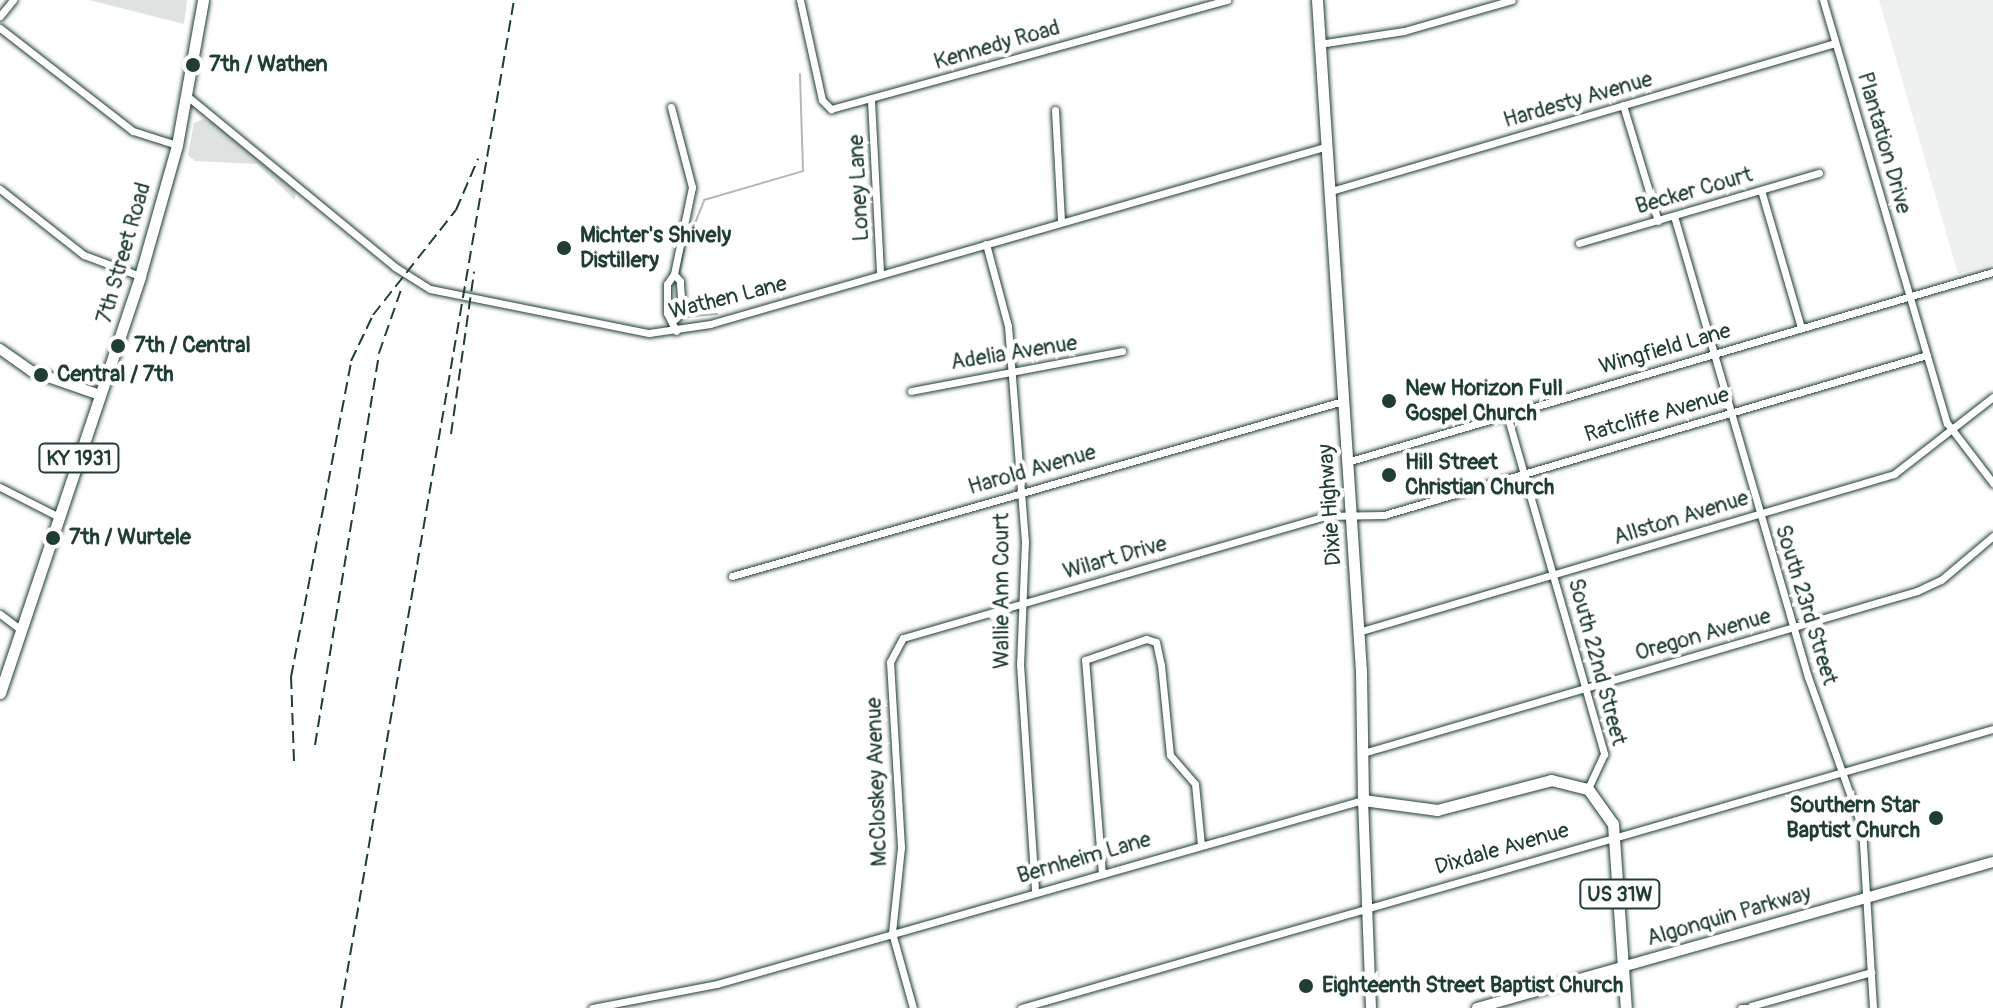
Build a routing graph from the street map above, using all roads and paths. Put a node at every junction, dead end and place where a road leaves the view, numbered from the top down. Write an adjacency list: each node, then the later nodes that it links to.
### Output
1 (13, 0): 9 (street)
2 (203, 0): 13 (main road, 7th Street Road / KY 1931)
3 (812, 0): 8 (street)
4 (1227, 0): 14 (street, Kennedy Road)
5 (1317, 0): 12 (main road, Dixie Highway)
6 (1512, 0): 12 (street)
7 (1823, 0): 11 (street, Plantation Drive)
8 (800, 2): 14 (street, Kennedy Road)
9 (0, 16)
10 (0, 28): 18 (street)
11 (1835, 43): 15 (street, Hardesty Avenue); 33 (street, Plantation Drive)
12 (1319, 44): 19 (main road, Dixie Highway)
13 (187, 96): 18 (main road, 7th Street Road / KY 1931); 36 (street, Wathen Lane)
14 (871, 100): 31 (street, Loney Lane)
15 (1623, 105): 23 (street, Hardesty Avenue); 26 (street)
16 (671, 107): 30 (street)
17 (1055, 110): 25 (street)
18 (177, 145): 32 (main road, 7th Street Road / KY 1931)
19 (1328, 146): 23 (main road, Dixie Highway); 25 (street, Wathen Lane)
20 (1819, 173): 22 (street, Becker Court)
21 (0, 189): 32 (street)
22 (1761, 190): 24 (street, Becker Court); 35 (street)
23 (1331, 191): 45 (main road, Dixie Highway)
24 (1674, 216): 26 (street, Becker Court); 39 (street, South 23rd Street)
25 (1061, 221): 28 (street, Wathen Lane)
26 (1658, 221): 27 (street, Becker Court)
27 (1579, 243)
28 (986, 244): 31 (street, Wathen Lane); 41 (street, Wallie Ann Court)
29 (1993, 272): 33 (street, Wingfield Lane)
30 (674, 274): 34 (street); 34 (street)
31 (880, 274): 36 (street, Wathen Lane)
32 (140, 276): 43 (main road, 7th Street Road / KY 1931)
33 (1910, 296): 35 (street, Wingfield Lane); 40 (street, Plantation Drive)
34 (675, 319): 36 (street)
35 (1801, 328): 39 (street, Wingfield Lane)
36 (676, 331)
37 (0, 349): 43 (main road)
38 (1122, 351): 41 (street, Adelia Avenue)
39 (1714, 354): 46 (street, South 23rd Street); 47 (street, Wingfield Lane)
40 (1927, 355): 46 (street, Ratcliffe Avenue); 48 (street, Plantation Drive)
41 (1011, 371): 42 (street, Adelia Avenue); 53 (street, Wallie Ann Court)
42 (911, 391)
43 (100, 395): 55 (main road, 7th Street Road / KY 1931)
44 (1993, 397): 48 (street, Allston Avenue)
45 (1343, 401): 49 (main road, Dixie Highway); 53 (street, Harold Avenue)
46 (1730, 413): 50 (street, Ratcliffe Avenue); 54 (street, South 23rd Street)
47 (1507, 415): 49 (street, Wingfield Lane); 50 (street, South 22nd Street)
48 (1951, 430): 51 (street); 54 (street, Allston Avenue)
49 (1347, 462): 56 (main road, Dixie Highway)
50 (1523, 473): 56 (street, Ratcliffe Avenue); 58 (street, South 22nd Street)
51 (1993, 483)
52 (0, 487): 55 (street)
53 (1019, 493): 59 (street, Harold Avenue); 60 (street, Wallie Ann Court)
54 (1760, 514): 58 (street, Allston Avenue); 62 (street, South 23rd Street)
55 (59, 517): 63 (main road, 7th Street Road / KY 1931)
56 (1351, 517): 60 (street, Wilart Drive); 64 (main road, Dixie Highway)
57 (1993, 536): 62 (street, Oregon Avenue)
58 (1553, 575): 64 (street, Allston Avenue); 66 (street, South 22nd Street)
59 (732, 576)
60 (1021, 604): 65 (street, Wilart Drive); 77 (street, Wallie Ann Court)
61 (0, 614): 63 (street)
62 (1793, 628): 66 (street, Oregon Avenue); 70 (street, South 23rd Street)
63 (21, 630): 67 (main road, 7th Street Road / KY 1931)
64 (1358, 632): 69 (main road, Dixie Highway)
65 (893, 647): 80 (street, McCloskey Avenue)
66 (1586, 688): 69 (street, Oregon Avenue); 71 (street, South 22nd Street)
67 (0, 693)
68 (1993, 729): 70 (street, Dixdale Avenue)
69 (1363, 753): 72 (main road, Dixie Highway)
70 (1843, 772): 73 (street, Dixdale Avenue); 78 (street, South 23rd Street)
71 (1588, 789): 72 (main road, Bernheim Lane); 73 (main road, US 31W)
72 (1363, 800): 74 (street, Bernheim Lane); 79 (main road, Dixie Highway)
73 (1614, 836): 79 (street, Dixdale Avenue); 81 (main road, US 31W)
74 (1201, 845): 76 (street, Bernheim Lane); 76 (street)
75 (1993, 862): 78 (main road, Algonquin Parkway)
76 (1102, 874): 77 (street, Bernheim Lane)
77 (1035, 892): 80 (street, Bernheim Lane)
78 (1867, 897): 81 (main road, Algonquin Parkway); 82 (street, South 23rd Street)
79 (1366, 906): 86 (street, Dixdale Avenue); 87 (main road, Dixie Highway)
80 (892, 933): 84 (street, Bernheim Lane); 85 (street, McCloskey Avenue)
81 (1625, 966): 88 (main road, Algonquin Parkway); 89 (main road, US 31W)
82 (1871, 972): 83 (street); 91 (street, South 23rd Street)
83 (1751, 1007): 90 (street)
84 (592, 1008)
85 (913, 1008)
86 (1021, 1008)
87 (1371, 1008)
88 (1477, 1008)
89 (1626, 1008)
90 (1741, 1008)
91 (1873, 1008)

